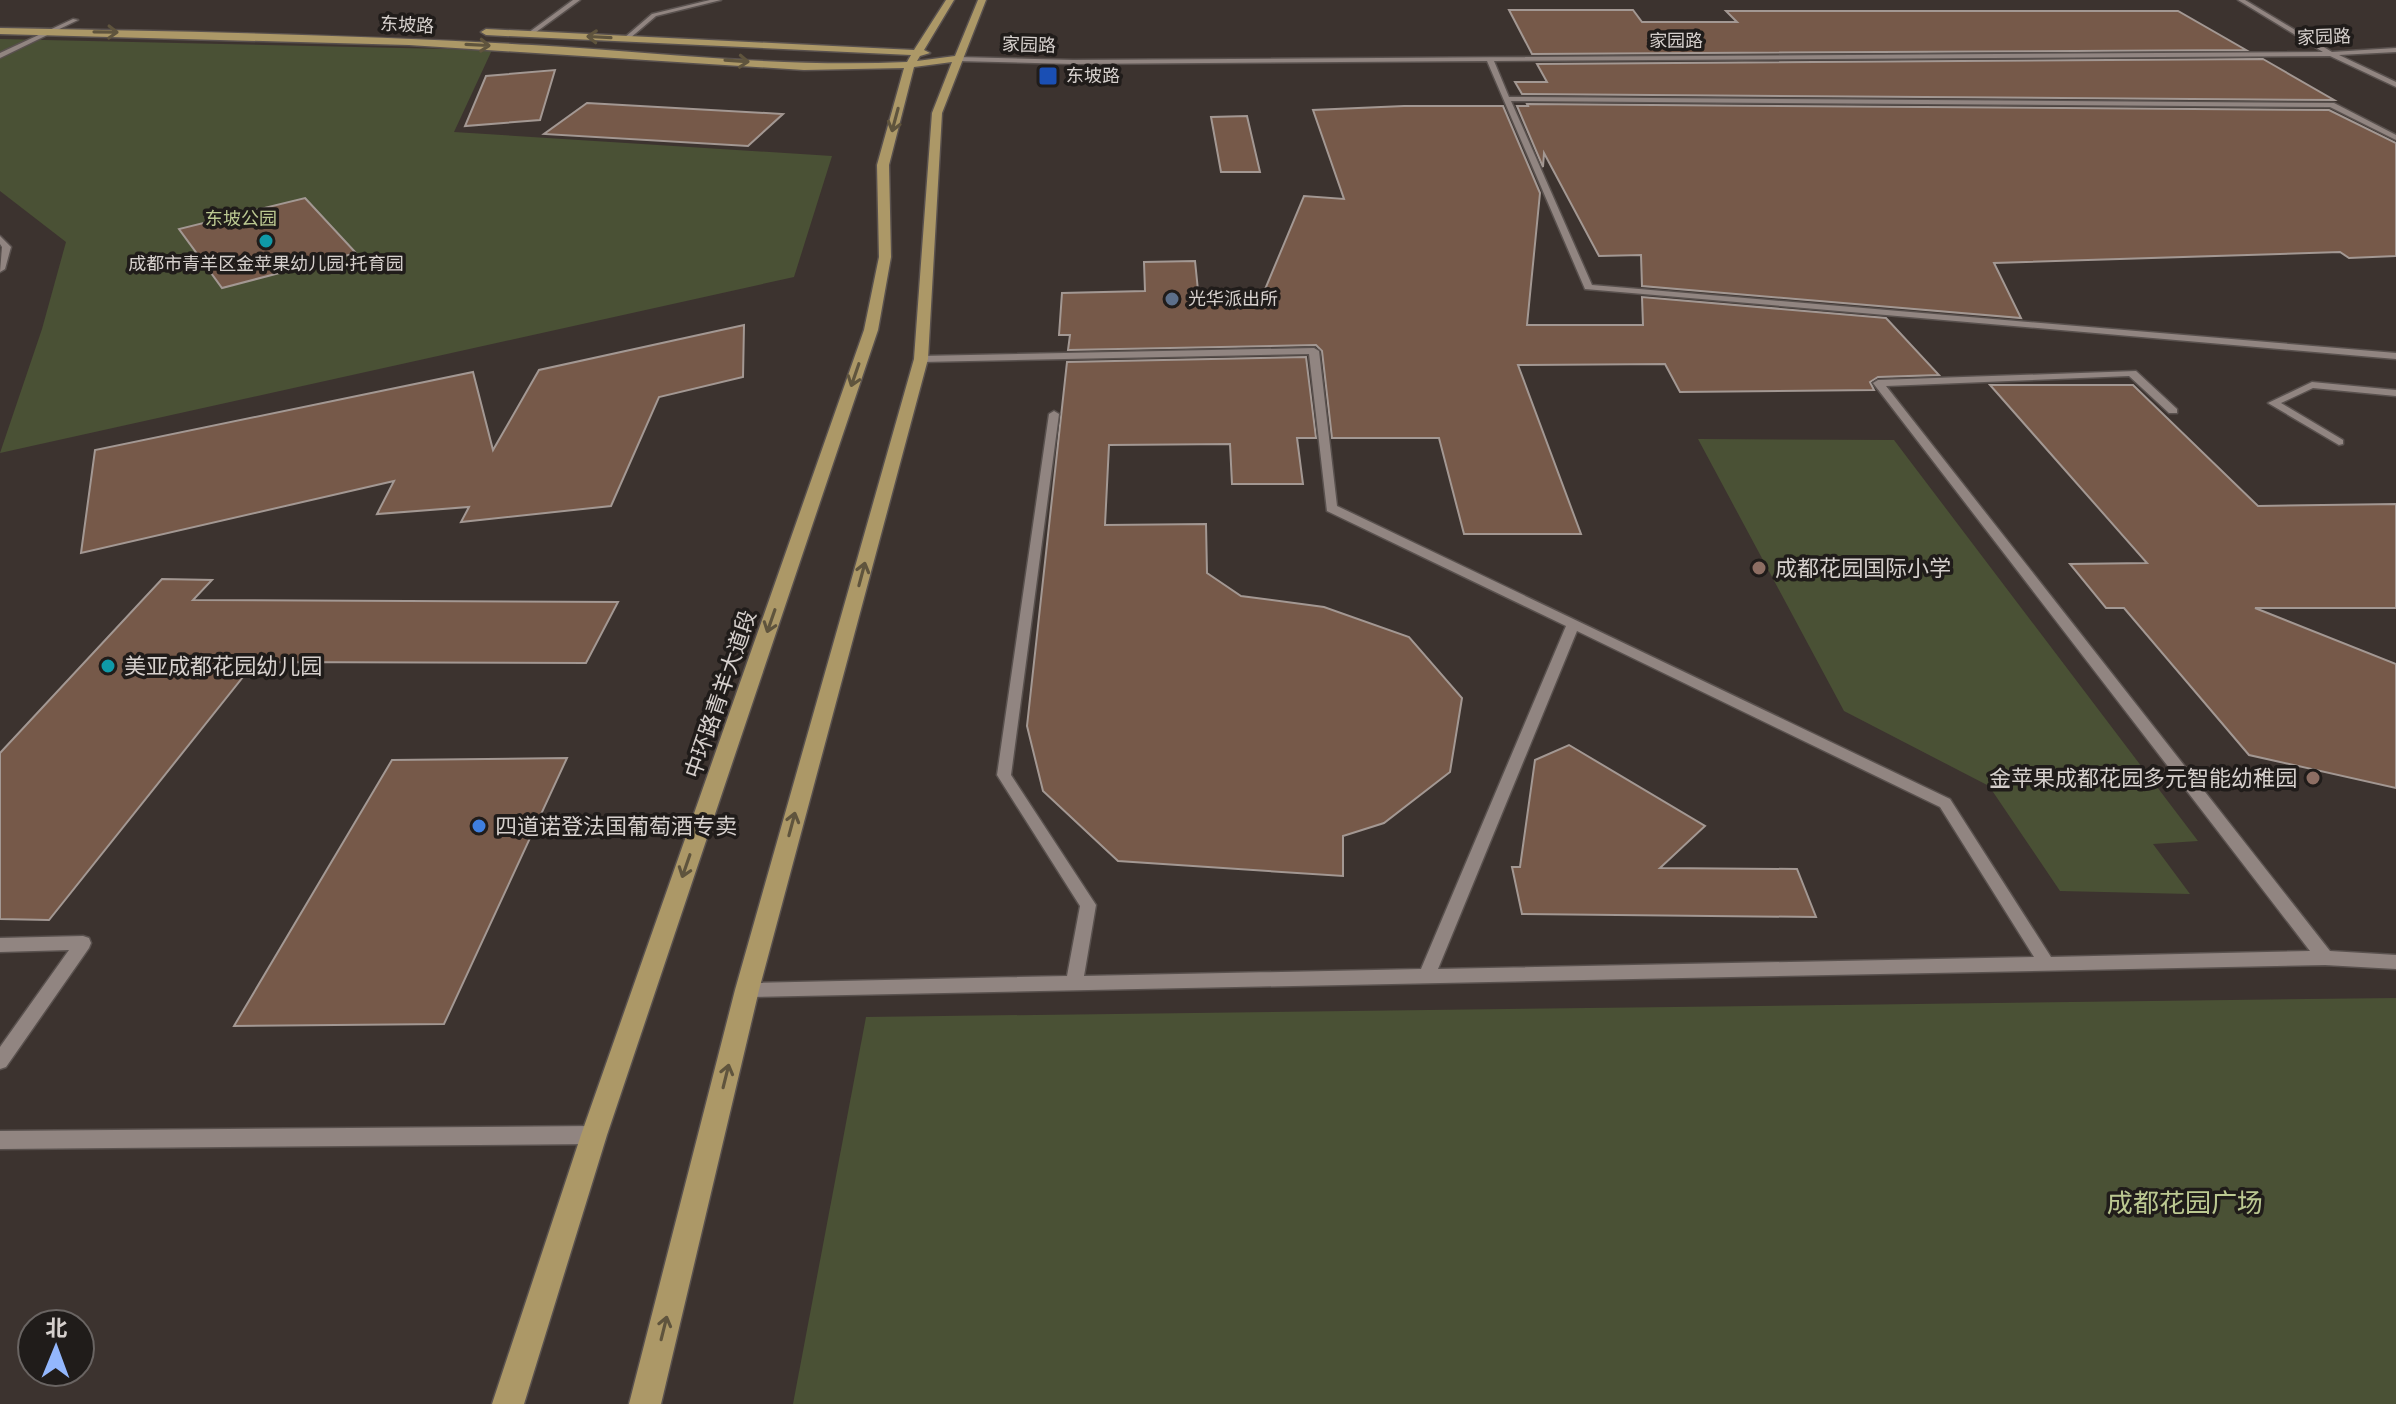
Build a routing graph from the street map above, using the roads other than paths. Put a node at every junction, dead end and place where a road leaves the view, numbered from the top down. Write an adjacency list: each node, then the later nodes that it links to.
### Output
1 (577, 0): 12 (street)
2 (718, 0): 13 (street)
3 (950, 0): 18 (main road, 中环路青羊大道段)
4 (982, 0): 19 (main road)
5 (2241, 0): 15 (street)
6 (0, 19): 7 (main road)
7 (75, 20): 8 (main road); 11 (street)
8 (185, 22)
9 (0, 31): 11 (main road, 东坡路)
10 (468, 31): 12 (main road, 东坡路)
11 (51, 32): 16 (street); 18 (main road, 东坡路, one-way to 18)
12 (530, 34): 13 (main road, 东坡路, one-way to 12)
13 (627, 38): 18 (main road, 东坡路)
14 (2396, 50): 15 (street, 家园路)
15 (2331, 54): 17 (street, 家园路); 20 (street)
16 (0, 56)
17 (1489, 58): 19 (street, 家园路); 21 (street)
18 (913, 59): 19 (main road, 东坡路); 19 (main road, 东坡路); 40 (main road, 中环路青羊大道段, one-way to 40)
19 (957, 59): 26 (main road)
20 (2396, 85)
21 (1507, 99): 22 (street); 25 (street)
22 (2396, 138)
23 (0, 239): 24 (street)
24 (0, 269)
25 (2396, 356)
26 (921, 359): 31 (street); 38 (main road, one-way to 26)
27 (2396, 393): 30 (street)
28 (2173, 411): 33 (street)
29 (1054, 414): 37 (street)
30 (2339, 442)
31 (1573, 624): 35 (street); 36 (street)
32 (0, 945): 39 (street)
33 (2325, 958): 34 (street); 35 (street)
34 (2396, 962)
35 (2047, 964): 36 (street)
36 (1427, 976): 37 (street)
37 (1074, 983): 38 (street)
38 (747, 990): 43 (main road, one-way to 38)
39 (0, 1061)
40 (594, 1135): 41 (street); 42 (main road, 中环路青羊大道段)
41 (0, 1140)
42 (508, 1404)
43 (645, 1404)

